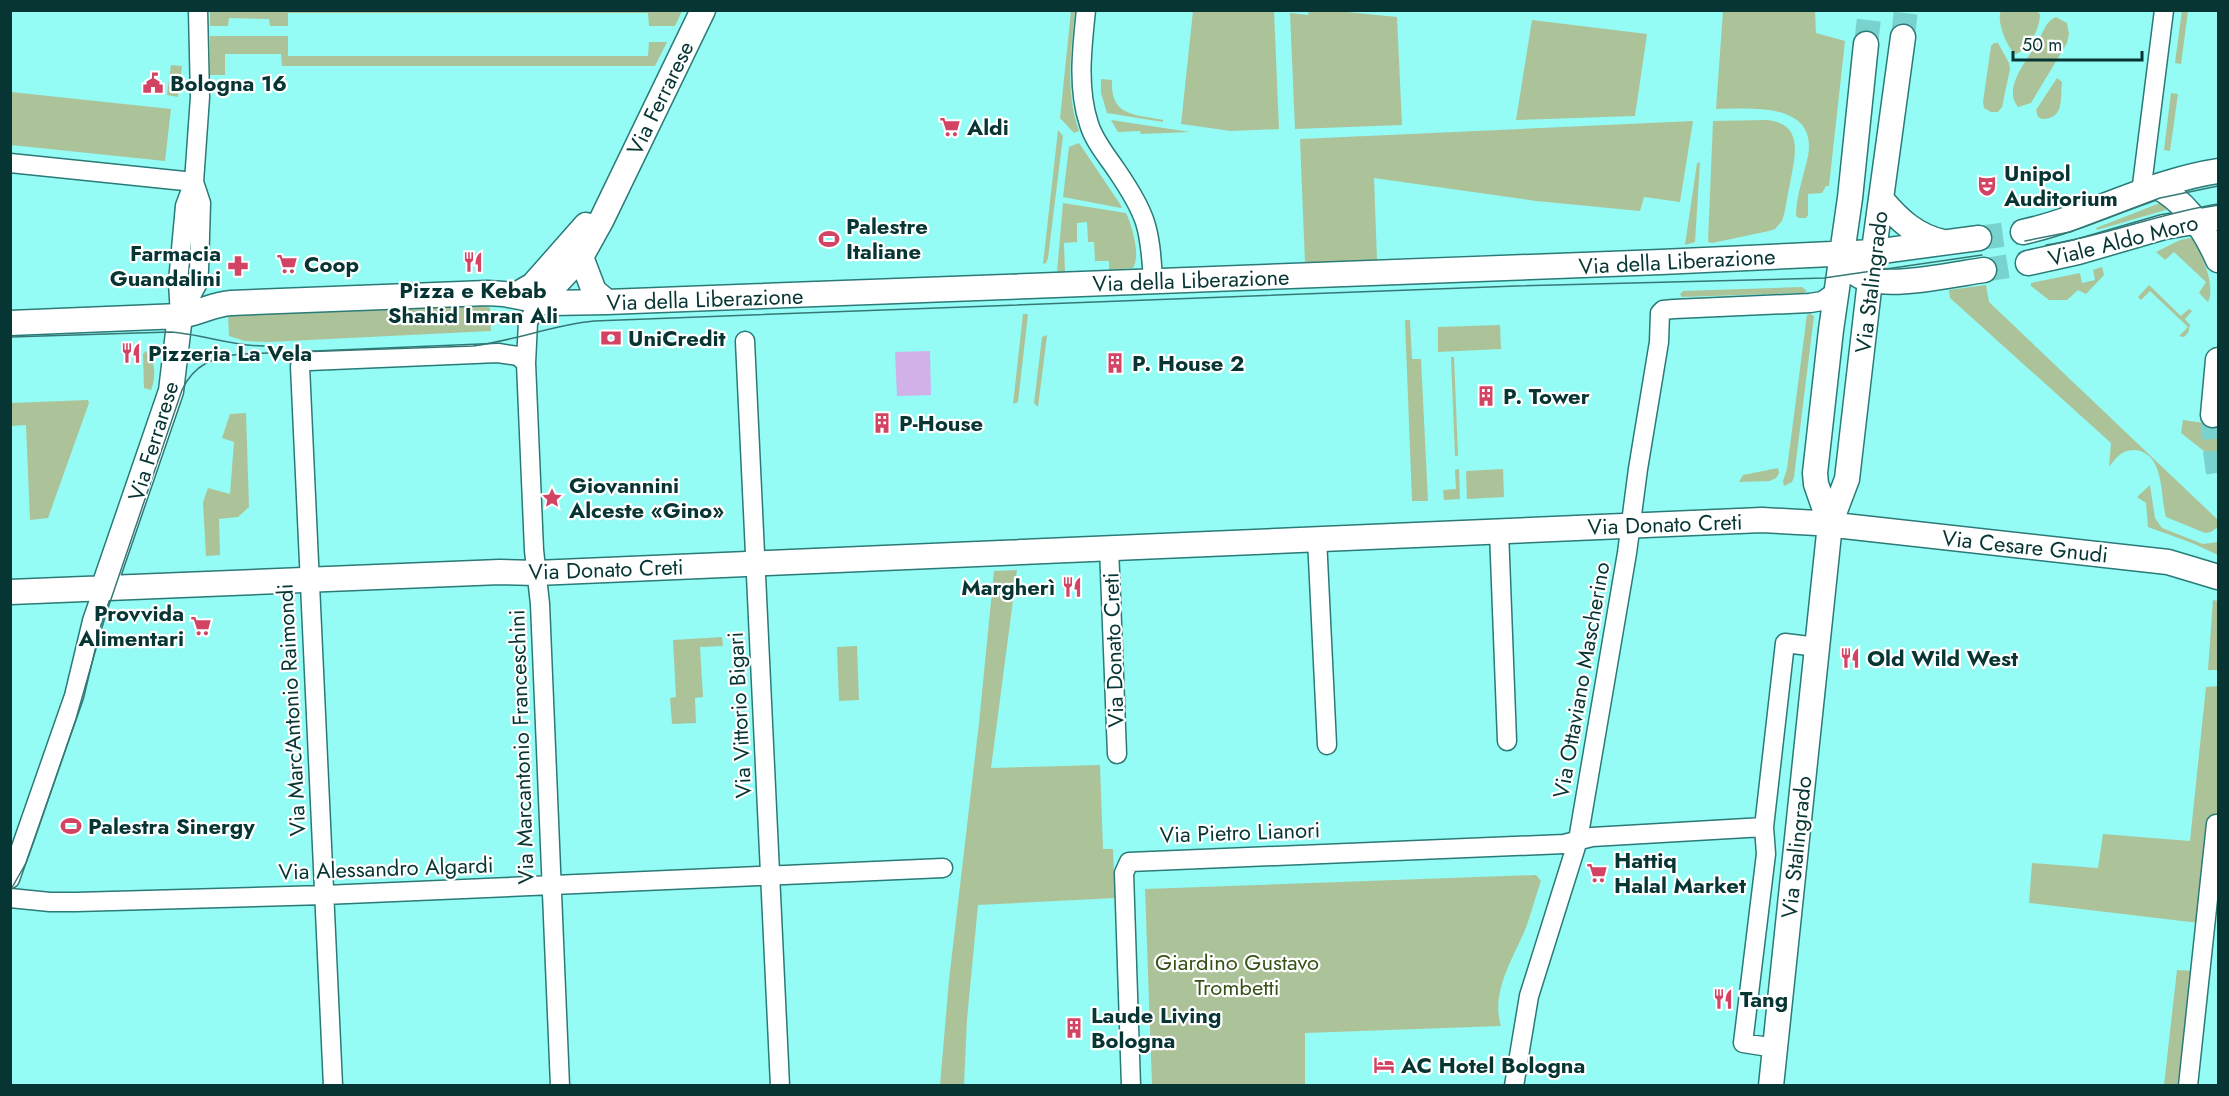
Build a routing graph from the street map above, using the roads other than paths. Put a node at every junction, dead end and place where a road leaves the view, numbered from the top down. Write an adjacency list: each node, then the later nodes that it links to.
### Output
1 (198, 10): 9 (street)
2 (703, 10): 10 (main road, Via Ferrarese)
3 (1086, 10): 23 (street)
4 (2164, 10): 11 (street)
5 (1903, 37): 12 (main road, Via Stalingrado)
6 (1866, 44): 18 (main road, Via Stalingrado)
7 (10, 162): 9 (street)
8 (2218, 171): 11 (main road, Viale Aldo Moro)
9 (194, 182): 29 (street)
10 (618, 186): 19 (main road, Via Ferrarese); 26 (main road, Via Ferrarese)
11 (2149, 190): 13 (main road); 14 (main road, Viale Aldo Moro)
12 (1882, 200): 16 (main road); 17 (main road, Via Stalingrado)
13 (2207, 219): 20 (main road); 21 (main road, Viale Aldo Moro)
14 (2023, 232)
15 (1979, 238): 16 (main road)
16 (1947, 243): 17 (main road)
17 (1874, 252): 18 (main road); 24 (main road, Via Stalingrado)
18 (1843, 253): 23 (main road, Via della Liberazione); 24 (main road); 25 (main road, Via Stalingrado)
19 (581, 257): 27 (main road, Via Ferrarese); 28 (main road)
20 (2218, 260)
21 (2028, 263)
22 (1984, 270): 24 (main road)
23 (1153, 281): 28 (main road, Via della Liberazione)
24 (1870, 281): 35 (main road, Via Stalingrado)
25 (1837, 291): 35 (main road, Via Stalingrado); 36 (street, Via Ottaviano Mascherino)
26 (510, 295): 27 (main road); 29 (main road)
27 (539, 302): 28 (main road, Via della Liberazione); 32 (street, Via Marcantonio Franceschini)
28 (607, 303)
29 (180, 316): 30 (main road); 44 (main road, Via Ferrarese)
30 (10, 323)
31 (745, 341): 40 (street, Via Vittorio Bigari)
32 (526, 363): 41 (street, Via Marcantonio Franceschini); 43 (street, Via Marc'Antonio Raimondi)
33 (2218, 368): 34 (main road)
34 (2213, 415)
35 (1830, 524): 36 (main road, Via Donato Creti); 42 (main road, Via Cesare Gnudi); 46 (main road, Via Stalingrado)
36 (1631, 526): 37 (main road, Via Donato Creti); 52 (street, Via Ottaviano Mascherino)
37 (1499, 531): 38 (main road, Via Donato Creti); 47 (street)
38 (1317, 538): 39 (main road, Via Donato Creti); 48 (street)
39 (1109, 547): 40 (main road, Via Donato Creti); 49 (street, Via Donato Creti)
40 (755, 563): 41 (main road, Via Donato Creti); 54 (street, Via Vittorio Bigari)
41 (536, 573): 43 (main road, Via Donato Creti); 56 (street, Via Marcantonio Franceschini)
42 (2218, 577)
43 (309, 580): 44 (main road, Via Donato Creti); 57 (street, Via Marc'Antonio Raimondi)
44 (104, 589): 45 (main road, Via Donato Creti); 55 (street, Via Ferrarese)
45 (10, 592)
46 (1817, 647): 51 (street, Via Stalingrado); 59 (main road, Via Stalingrado)
47 (1507, 741)
48 (1327, 745)
49 (1117, 754)
50 (2216, 824): 66 (street)
51 (1764, 827): 52 (street, Via Stalingrado); 59 (street, Via Stalingrado)
52 (1578, 840): 63 (street, Via Pietro Lianori); 64 (street, Via Ottaviano Mascherino)
53 (943, 868): 54 (street, Via Alessandro Algardi)
54 (771, 876): 56 (street, Via Alessandro Algardi); 62 (street, Via Vittorio Bigari)
55 (10, 879)
56 (551, 885): 57 (street, Via Alessandro Algardi); 61 (street, Via Marcantonio Franceschini)
57 (324, 895): 58 (street, Via Alessandro Algardi); 60 (street, Via Marc'Antonio Raimondi)
58 (10, 897)
59 (1775, 1048): 65 (main road, Via Stalingrado)
60 (333, 1086)
61 (560, 1086)
62 (780, 1086)
63 (1131, 1086)
64 (1514, 1086)
65 (1771, 1086)
66 (2188, 1086)

